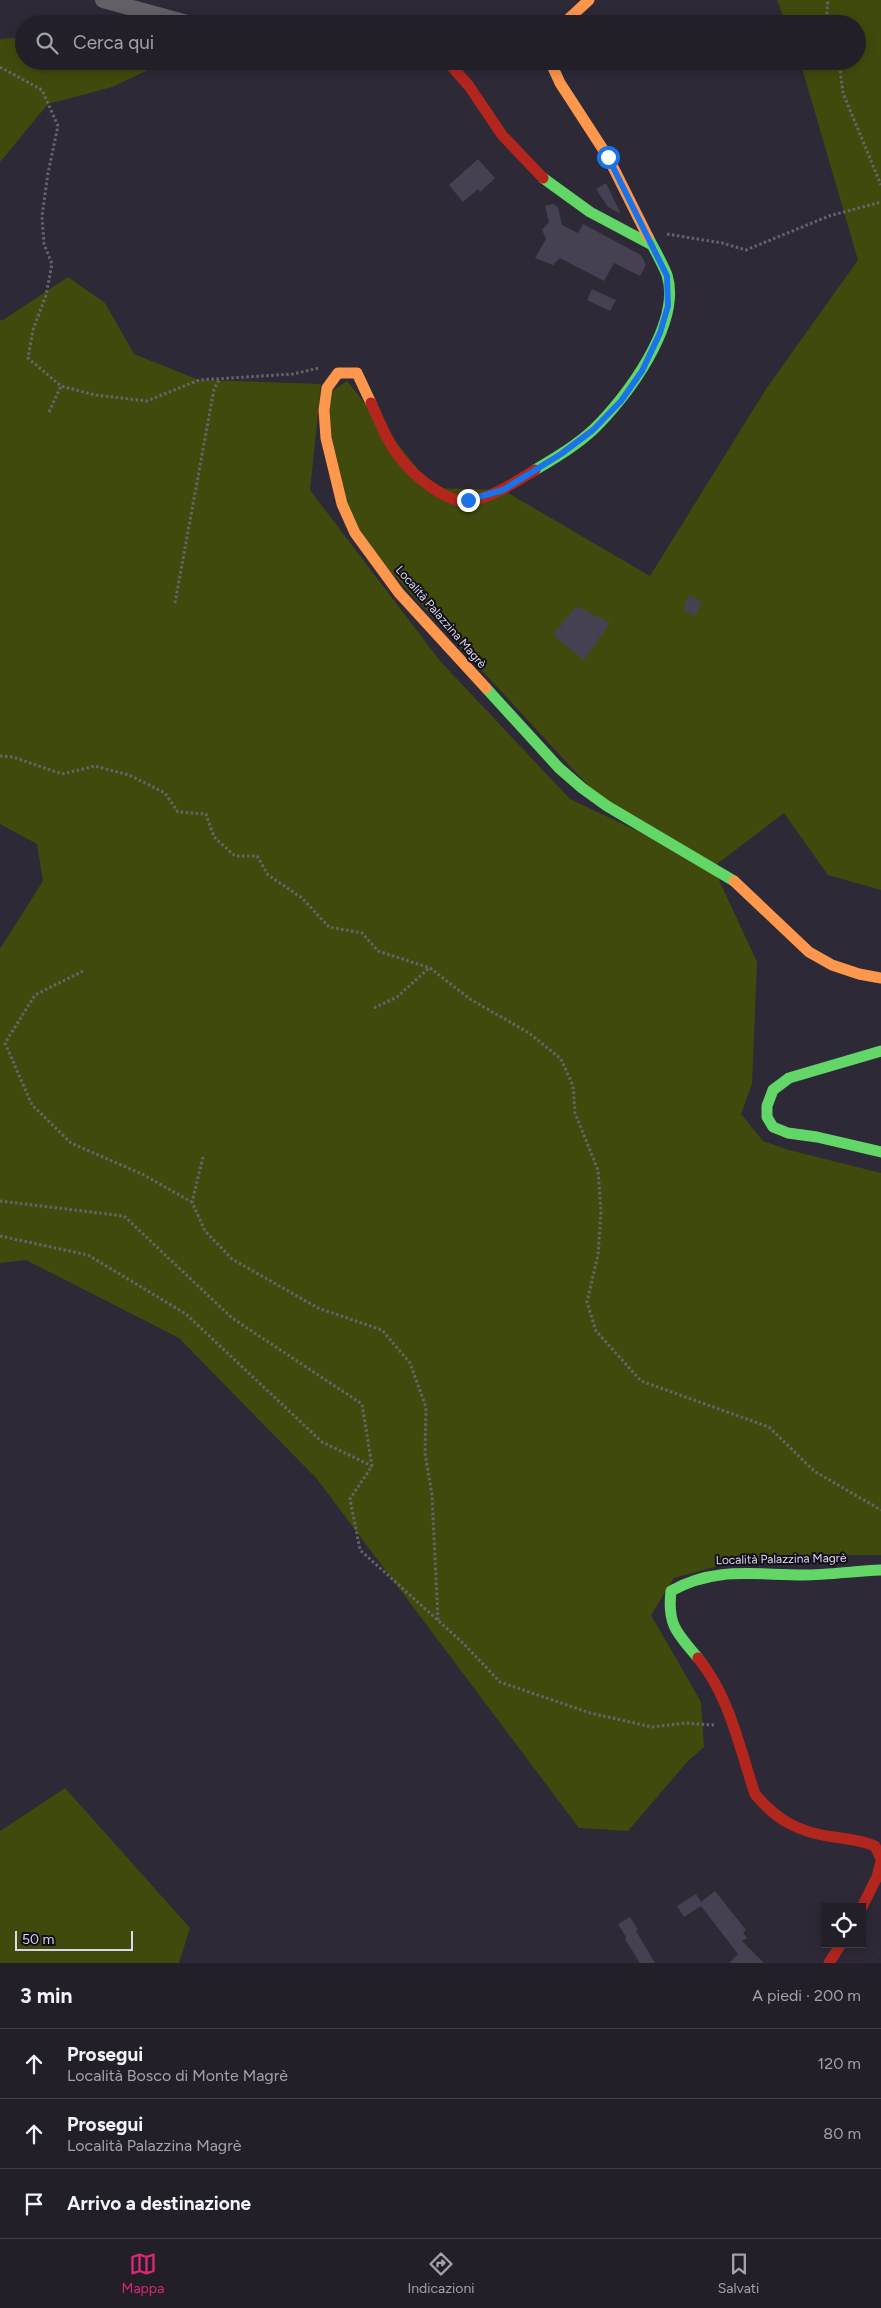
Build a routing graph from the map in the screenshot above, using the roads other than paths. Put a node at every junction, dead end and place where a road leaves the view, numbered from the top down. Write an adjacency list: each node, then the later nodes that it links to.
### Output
1 (103, 0): 3 (street)
2 (588, 0): 4 (main road)
3 (159, 15)
4 (572, 15)
5 (458, 70): 7 (main road)
6 (554, 70): 7 (main road)
7 (652, 245): 8 (main road, Località Palazzina Magrè)
8 (881, 978)
9 (881, 1051): 10 (main road)
10 (881, 1152)
11 (881, 1570): 12 (main road, Località Palazzina Magrè)
12 (881, 1860): 13 (main road, Località Palazzina Magrè)
13 (864, 1903)
14 (839, 1948): 15 (main road)
15 (830, 1963)

